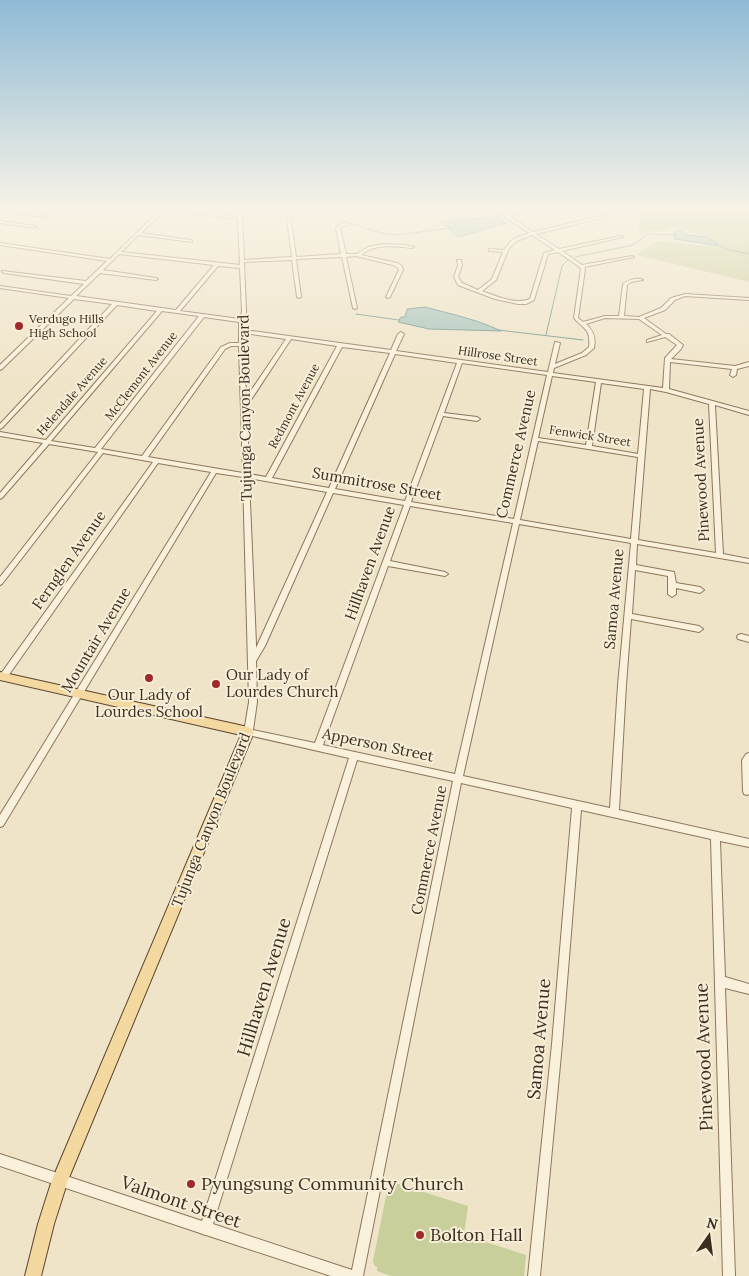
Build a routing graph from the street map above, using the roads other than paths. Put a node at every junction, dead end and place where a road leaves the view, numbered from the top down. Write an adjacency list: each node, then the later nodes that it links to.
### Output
1 (102, 268): 12 (street)
2 (214, 268): 26 (street)
3 (238, 268): 4 (street)
4 (242, 268): 30 (street, Tujunga Canyon Boulevard)
5 (295, 268): 20 (street)
6 (346, 268): 24 (street)
7 (400, 268): 21 (street)
8 (459, 268): 18 (street)
9 (499, 268): 18 (street)
10 (541, 268): 18 (street)
11 (583, 268): 31 (street)
12 (99, 271): 14 (street); 16 (street)
13 (4, 272): 16 (street)
14 (156, 279)
15 (641, 280): 28 (street)
16 (87, 283): 19 (street)
17 (0, 287): 19 (street)
18 (480, 291)
19 (72, 297): 23 (street); 44 (street)
20 (299, 297)
21 (388, 297)
22 (749, 299): 29 (street)
23 (116, 304): 25 (street); 56 (street)
24 (355, 308)
25 (161, 309): 26 (street); 59 (street, Helendale Avenue)
26 (177, 312): 27 (street)
27 (203, 315): 30 (street); 61 (street, McClemont Avenue)
28 (621, 318): 29 (street); 31 (street)
29 (640, 318): 34 (street)
30 (242, 320): 32 (street, Tujunga Canyon Boulevard)
31 (582, 324): 46 (street)
32 (241, 331): 35 (street, Hillrose Street); 38 (street, Tujunga Canyon Boulevard)
33 (401, 334): 40 (street)
34 (667, 335): 36 (street); 41 (street)
35 (289, 338): 39 (street, Hillrose Street); 52 (street)
36 (649, 342)
37 (557, 343): 46 (street, Commerce Avenue)
38 (242, 344): 52 (street, Tujunga Canyon Boulevard); 63 (street)
39 (340, 345): 40 (street, Hillrose Street); 67 (street, Redmont Avenue)
40 (393, 352): 42 (street, Hillrose Street); 68 (street)
41 (668, 360): 45 (street); 50 (street)
42 (460, 361): 46 (street, Hillrose Street); 54 (street, Hillhaven Avenue)
43 (749, 364): 45 (street)
44 (0, 368)
45 (735, 368): 47 (street)
46 (550, 370): 48 (street, Hillrose Street); 58 (street, Commerce Avenue)
47 (734, 376)
48 (599, 381): 49 (street, Hillrose Street); 60 (street)
49 (647, 388): 50 (street, Hillrose Street); 62 (street, Samoa Avenue)
50 (666, 390): 51 (street, Hillrose Street)
51 (712, 403): 53 (street, Hillrose Street); 73 (street, Pinewood Avenue)
52 (244, 406): 66 (street, Tujunga Canyon Boulevard)
53 (749, 413)
54 (440, 414): 55 (street); 70 (street, Hillhaven Avenue)
55 (477, 420)
56 (0, 427)
57 (0, 434): 59 (street, Summitrose Street)
58 (535, 439): 60 (street, Fenwick Street); 71 (street, Commerce Avenue)
59 (48, 442): 61 (street, Summitrose Street); 69 (street, Helendale Avenue)
60 (588, 448): 62 (street, Fenwick Street)
61 (99, 450): 63 (street, Summitrose Street); 78 (street, McClemont Avenue)
62 (642, 456): 72 (street, Samoa Avenue)
63 (144, 458): 64 (street, Summitrose Street)
64 (157, 460): 65 (street, Summitrose Street); 85 (street, Fernglen Avenue)
65 (215, 470): 66 (street, Summitrose Street); 86 (street, Mountair Avenue)
66 (246, 475): 67 (street, Summitrose Street); 83 (street, Tujunga Canyon Boulevard)
67 (268, 478): 68 (street, Summitrose Street)
68 (330, 489): 70 (street, Summitrose Street); 82 (street)
69 (0, 497)
70 (408, 502): 71 (street, Summitrose Street); 75 (street, Hillhaven Avenue)
71 (516, 520): 72 (street, Summitrose Street); 91 (street, Commerce Avenue)
72 (634, 540): 73 (street, Summitrose Street); 76 (street, Samoa Avenue)
73 (720, 556): 74 (street, Summitrose Street)
74 (749, 560)
75 (386, 563): 77 (street); 88 (street, Hillhaven Avenue)
76 (632, 567): 79 (street); 80 (street, Samoa Avenue)
77 (445, 574)
78 (0, 582)
79 (700, 590)
80 (628, 616): 81 (street); 94 (street, Samoa Avenue)
81 (699, 629)
82 (268, 630): 83 (street); 84 (street)
83 (252, 631): 84 (street, Tujunga Canyon Boulevard)
84 (251, 663): 87 (street, Tujunga Canyon Boulevard)
85 (2, 676): 86 (main road, Apperson Street)
86 (79, 694): 87 (main road, Apperson Street); 95 (street, Mountair Avenue)
87 (248, 732): 88 (street, Apperson Street); 101 (main road, Tujunga Canyon Boulevard)
88 (318, 747): 89 (street, Apperson Street)
89 (354, 755): 91 (street, Apperson Street); 102 (street, Hillhaven Avenue)
90 (749, 757): 92 (street)
91 (458, 778): 93 (street, Apperson Street); 105 (street, Commerce Avenue)
92 (747, 791)
93 (577, 805): 94 (street, Apperson Street); 106 (street, Samoa Avenue)
94 (614, 814): 96 (street, Apperson Street)
95 (0, 823)
96 (715, 836): 97 (street, Apperson Street); 98 (street, Pinewood Avenue)
97 (749, 843)
98 (719, 981): 99 (street); 107 (street, Pinewood Avenue)
99 (749, 988)
100 (0, 1160): 101 (street, Valmont Street)
101 (60, 1180): 102 (street, Valmont Street); 103 (main road, Tujunga Canyon Boulevard)
102 (205, 1229): 104 (street, Valmont Street)
103 (33, 1276)
104 (350, 1276)
105 (356, 1276)
106 (534, 1276)
107 (729, 1276)

